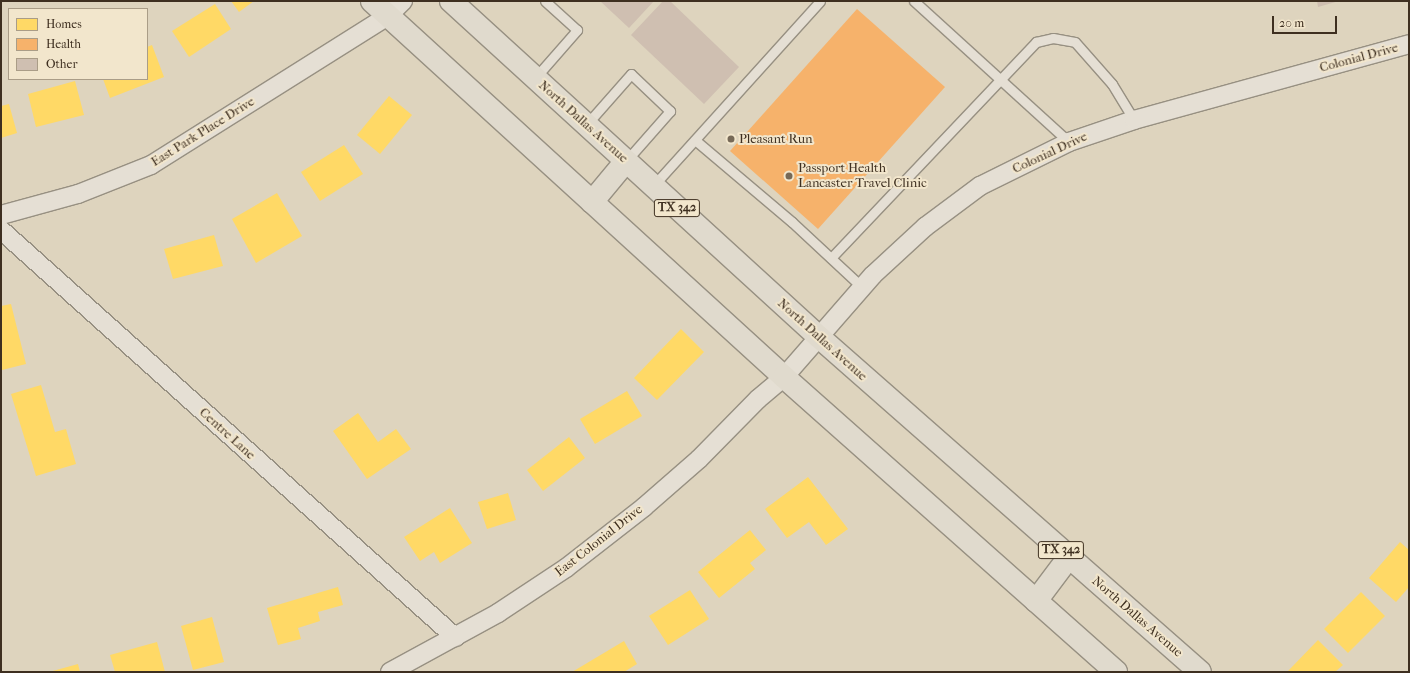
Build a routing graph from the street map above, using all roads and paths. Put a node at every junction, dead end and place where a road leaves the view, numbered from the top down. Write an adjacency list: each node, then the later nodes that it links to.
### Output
1 (372, 1): 6 (main road)
2 (450, 1): 8 (main road, North Dallas Avenue / TX 342)
3 (545, 1): 8 (lane)
4 (820, 1): 12 (lane)
5 (914, 1): 9 (lane)
6 (396, 8): 16 (main road); 17 (street, East Park Place Drive)
7 (1409, 44): 10 (street, Colonial Drive)
8 (535, 78): 11 (main road, North Dallas Avenue / TX 342)
9 (1000, 80): 10 (lane); 13 (lane); 19 (lane)
10 (1134, 120): 13 (street, Colonial Drive)
11 (586, 125): 14 (main road, North Dallas Avenue / TX 342); 14 (lane)
12 (695, 140): 15 (lane); 19 (lane)
13 (1069, 142): 20 (street, Colonial Drive)
14 (626, 161): 15 (main road, North Dallas Avenue / TX 342); 16 (main road)
15 (653, 186): 21 (main road, North Dallas Avenue / TX 342)
16 (592, 202): 22 (main road)
17 (1, 215)
18 (1, 230): 25 (street, Centre Lane)
19 (831, 258): 20 (lane)
20 (862, 287): 21 (street, Colonial Drive)
21 (819, 337): 22 (street, Colonial Drive); 23 (main road, North Dallas Avenue / TX 342)
22 (784, 377): 24 (main road); 25 (street, East Colonial Drive)
23 (1069, 557): 24 (main road); 28 (main road, North Dallas Avenue / TX 342)
24 (1036, 601): 27 (main road)
25 (455, 637): 26 (street, East Colonial Drive)
26 (390, 672)
27 (1116, 672)
28 (1200, 672)

